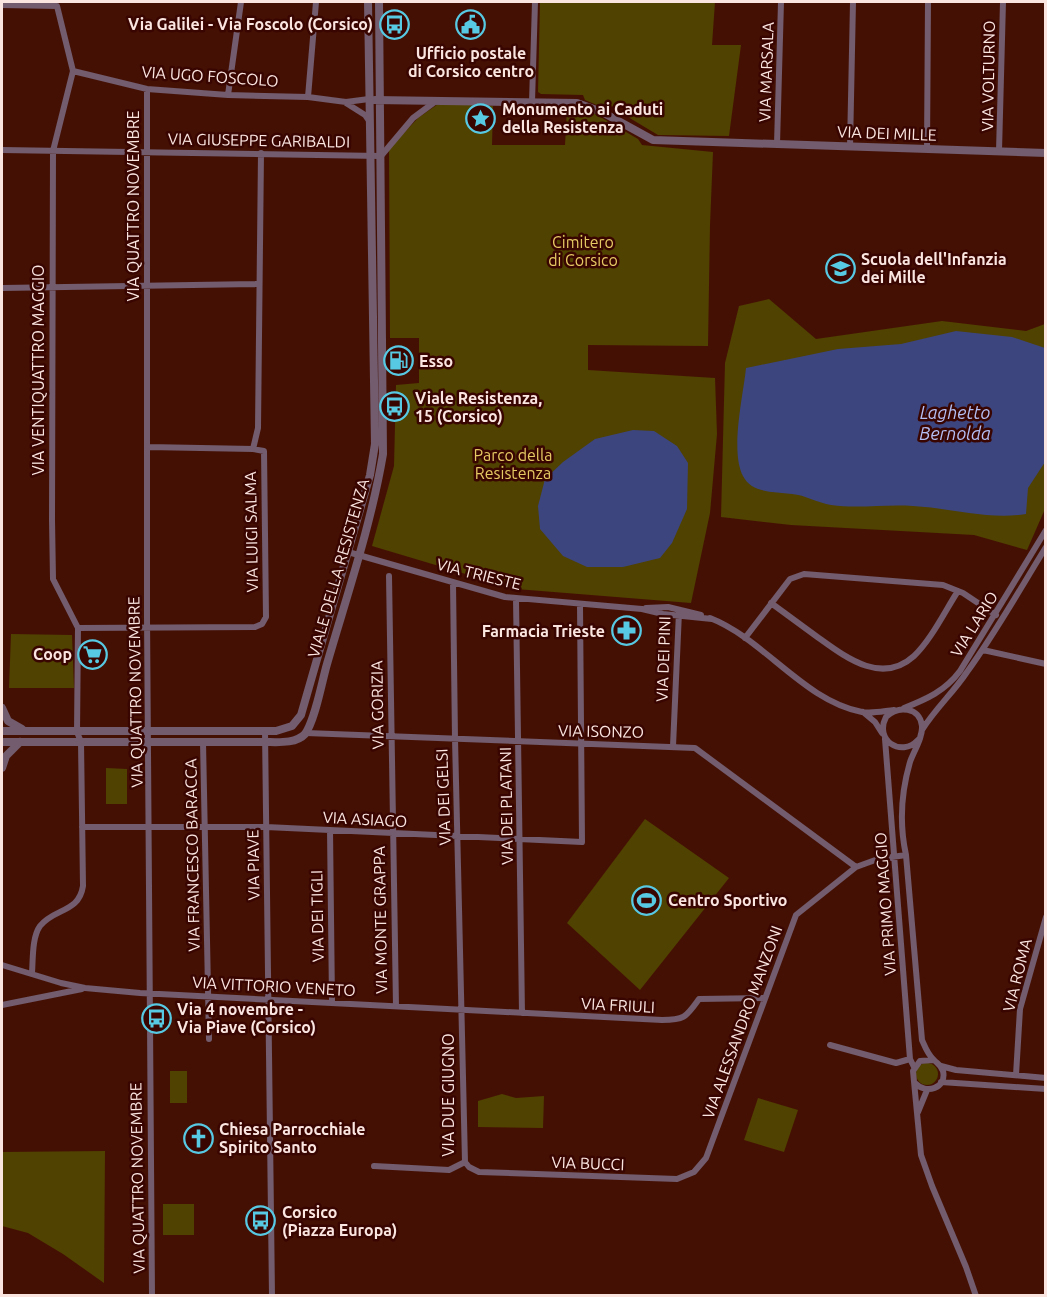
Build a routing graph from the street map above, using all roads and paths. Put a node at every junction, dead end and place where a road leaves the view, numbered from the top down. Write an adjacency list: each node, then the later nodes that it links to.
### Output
1 (241, 2): 13 (street)
2 (316, 2): 14 (street)
3 (368, 2): 15 (street, VIALE DELLA RESISTENZA)
4 (379, 2): 16 (street, VIALE DELLA RESISTENZA)
5 (535, 2): 19 (street)
6 (781, 2): 22 (street, VIA MARSALA)
7 (853, 2): 23 (street)
8 (928, 2): 24 (street)
9 (1003, 2): 28 (street, VIA VOLTURNO)
10 (2, 5): 11 (street, VIA VENTIQUATTRO MAGGIO)
11 (73, 71): 12 (street, VIA UGO FOSCOLO); 26 (street, VIA VENTIQUATTRO MAGGIO)
12 (147, 89): 13 (street, VIA UGO FOSCOLO); 27 (street, VIA QUATTRO NOVEMBRE)
13 (228, 95): 14 (street, VIA UGO FOSCOLO)
14 (308, 98): 18 (street, VIA UGO FOSCOLO)
15 (369, 99): 16 (street, VIA UGO FOSCOLO); 18 (street, VIA UGO FOSCOLO); 20 (street, VIALE DELLA RESISTENZA)
16 (381, 100): 17 (street, VIA UGO FOSCOLO); 31 (street, VIALE DELLA RESISTENZA)
17 (437, 100): 19 (street, VIA UGO FOSCOLO); 31 (street)
18 (346, 102): 20 (street)
19 (532, 102): 21 (street, VIA UGO FOSCOLO)
20 (370, 122): 31 (street, VIALE DELLA RESISTENZA)
21 (728, 143): 22 (street, VIA DEI MILLE)
22 (777, 144): 23 (street, VIA DEI MILLE)
23 (850, 147): 24 (street, VIA DEI MILLE)
24 (927, 149): 28 (street, VIA DEI MILLE)
25 (2, 150): 26 (street, VIA GIUSEPPE GARIBALDI)
26 (53, 151): 27 (street, VIA GIUSEPPE GARIBALDI); 35 (street, VIA VENTIQUATTRO MAGGIO)
27 (147, 152): 29 (street, VIA GIUSEPPE GARIBALDI); 33 (street, VIA QUATTRO NOVEMBRE)
28 (999, 152): 30 (street, VIA DEI MILLE)
29 (261, 153): 31 (street, VIA GIUSEPPE GARIBALDI); 32 (street, VIA LUIGI SALMA)
30 (1046, 153)
31 (376, 155): 36 (street, VIALE DELLA RESISTENZA)
32 (258, 284): 33 (street); 38 (street, VIA LUIGI SALMA)
33 (147, 286): 35 (street); 37 (street, VIA QUATTRO NOVEMBRE)
34 (2, 288): 35 (street)
35 (52, 288): 52 (street, VIA VENTIQUATTRO MAGGIO)
36 (379, 351): 41 (street, VIALE DELLA RESISTENZA); 42 (street, VIALE DELLA RESISTENZA)
37 (148, 447): 38 (street); 51 (street, VIA QUATTRO NOVEMBRE)
38 (253, 449): 51 (street, VIA LUIGI SALMA)
39 (1046, 530): 50 (street, VIA LARIO)
40 (1046, 547): 54 (street, VIA LARIO)
41 (348, 552): 42 (street, VIA TRIESTE); 61 (street, VIALE DELLA RESISTENZA)
42 (358, 555): 44 (street, VIA TRIESTE); 65 (street, VIALE DELLA RESISTENZA)
43 (389, 576): 66 (street, VIA GORIZIA)
44 (453, 583): 46 (street, VIA TRIESTE); 68 (street, VIA DEI GELSI)
45 (958, 591): 47 (street); 47 (street); 50 (street)
46 (516, 599): 48 (street, VIA TRIESTE); 76 (street, VIA DEI PLATANI)
47 (771, 603): 53 (street)
48 (580, 605): 49 (street, VIA TRIESTE); 77 (street)
49 (679, 612): 53 (street, VIA TRIESTE); 78 (street, VIA DEI PINI)
50 (996, 615): 57 (street, VIA LARIO)
51 (147, 627): 52 (street, VIA LUIGI SALMA); 60 (street, VIA QUATTRO NOVEMBRE)
52 (78, 628): 64 (street, VIA VENTIQUATTRO MAGGIO)
53 (745, 638): 58 (street, VIA TRIESTE)
54 (982, 650): 55 (street); 62 (street, VIA LARIO)
55 (1046, 664)
56 (2, 708): 63 (street)
57 (900, 709): 58 (street, VIA TRIESTE); 62 (street); 67 (street)
58 (862, 712): 67 (street, VIA TRIESTE)
59 (2, 731): 63 (street, VIALE DELLA RESISTENZA)
60 (148, 731): 61 (street, VIALE DELLA RESISTENZA); 64 (street, VIALE DELLA RESISTENZA); 73 (street, VIA QUATTRO NOVEMBRE)
61 (265, 731): 75 (street, VIA PIAVE)
62 (922, 731): 69 (street)
63 (28, 732): 64 (street, VIALE DELLA RESISTENZA)
64 (77, 732): 72 (street)
65 (306, 733): 66 (street, VIA ISONZO); 75 (street)
66 (390, 736): 68 (street, VIA ISONZO); 85 (street, VIA GORIZIA)
67 (884, 737): 69 (street); 89 (street, VIA PRIMO MAGGIO)
68 (455, 739): 76 (street, VIA ISONZO); 86 (street, VIA DEI GELSI)
69 (918, 740): 88 (street, VIA PRIMO MAGGIO)
70 (2, 742): 71 (street)
71 (20, 742): 72 (street); 79 (street)
72 (81, 742): 73 (street); 80 (street)
73 (149, 742): 74 (street); 82 (street, VIA QUATTRO NOVEMBRE)
74 (203, 742): 75 (street); 83 (street, VIA FRANCESCO BARACCA)
75 (265, 742): 81 (street, VIA PIAVE)
76 (519, 742): 77 (street, VIA ISONZO); 87 (street, VIA DEI PLATANI)
77 (582, 745): 78 (street, VIA ISONZO); 87 (street, VIA ASIAGO)
78 (673, 746): 90 (street, VIA ISONZO)
79 (2, 768)
80 (82, 827): 82 (street, VIA ASIAGO); 93 (street)
81 (266, 827): 83 (street, VIA ASIAGO); 84 (street, VIA ASIAGO); 97 (street, VIA PIAVE)
82 (150, 828): 83 (street, VIA ASIAGO); 95 (street, VIA QUATTRO NOVEMBRE)
83 (205, 828): 96 (street, VIA FRANCESCO BARACCA)
84 (330, 830): 85 (street, VIA ASIAGO); 99 (street, VIA DEI TIGLI)
85 (392, 833): 86 (street, VIA ASIAGO); 101 (street, VIA MONTE GRAPPA)
86 (457, 837): 87 (street, VIA ASIAGO); 102 (street, VIA DEI GELSI)
87 (520, 839): 103 (street, VIA DEI PLATANI)
88 (906, 855): 89 (street, VIA ALESSANDRO MANZONI); 107 (street, VIA PRIMO MAGGIO)
89 (895, 856): 90 (street, VIA ALESSANDRO MANZONI); 106 (street, VIA PRIMO MAGGIO)
90 (856, 867): 98 (street, VIA ALESSANDRO MANZONI)
91 (1046, 917): 110 (street, VIA ROMA)
92 (2, 965): 93 (street, VIA VITTORIO VENETO)
93 (32, 973): 94 (street, VIA VITTORIO VENETO)
94 (85, 988): 95 (street, VIA VITTORIO VENETO); 100 (street, VIA VITTORIO VENETO)
95 (149, 993): 96 (street, VIA VITTORIO VENETO); 120 (street, VIA QUATTRO NOVEMBRE)
96 (209, 996): 97 (street, VIA VITTORIO VENETO); 104 (street, VIA FRANCESCO BARACCA)
97 (268, 999): 99 (street, VIA VITTORIO VENETO); 121 (street, VIA PIAVE)
98 (765, 999): 103 (street, VIA FRIULI); 117 (street, VIA ALESSANDRO MANZONI)
99 (332, 1002): 101 (street, VIA VITTORIO VENETO)
100 (2, 1005)
101 (396, 1006): 102 (street, VIA VITTORIO VENETO)
102 (460, 1010): 103 (street, VIA FRIULI); 118 (street, VIA DUE GIUGNO)
103 (522, 1013)
104 (209, 1039)
105 (830, 1045): 106 (street)
106 (910, 1059): 109 (street, VIA PRIMO MAGGIO)
107 (933, 1060): 108 (street); 109 (street)
108 (941, 1066): 110 (street); 112 (street)
109 (914, 1067): 113 (street)
110 (1016, 1075): 111 (street)
111 (1046, 1078)
112 (941, 1082): 114 (street); 115 (street)
113 (915, 1083): 115 (street); 116 (street)
114 (1046, 1089)
115 (927, 1090): 116 (street)
116 (917, 1114): 122 (street)
117 (706, 1158): 118 (street, VIA BUCCI)
118 (465, 1162): 119 (street, VIA DUE GIUGNO)
119 (374, 1166)
120 (152, 1296)
121 (272, 1296)
122 (975, 1296)

